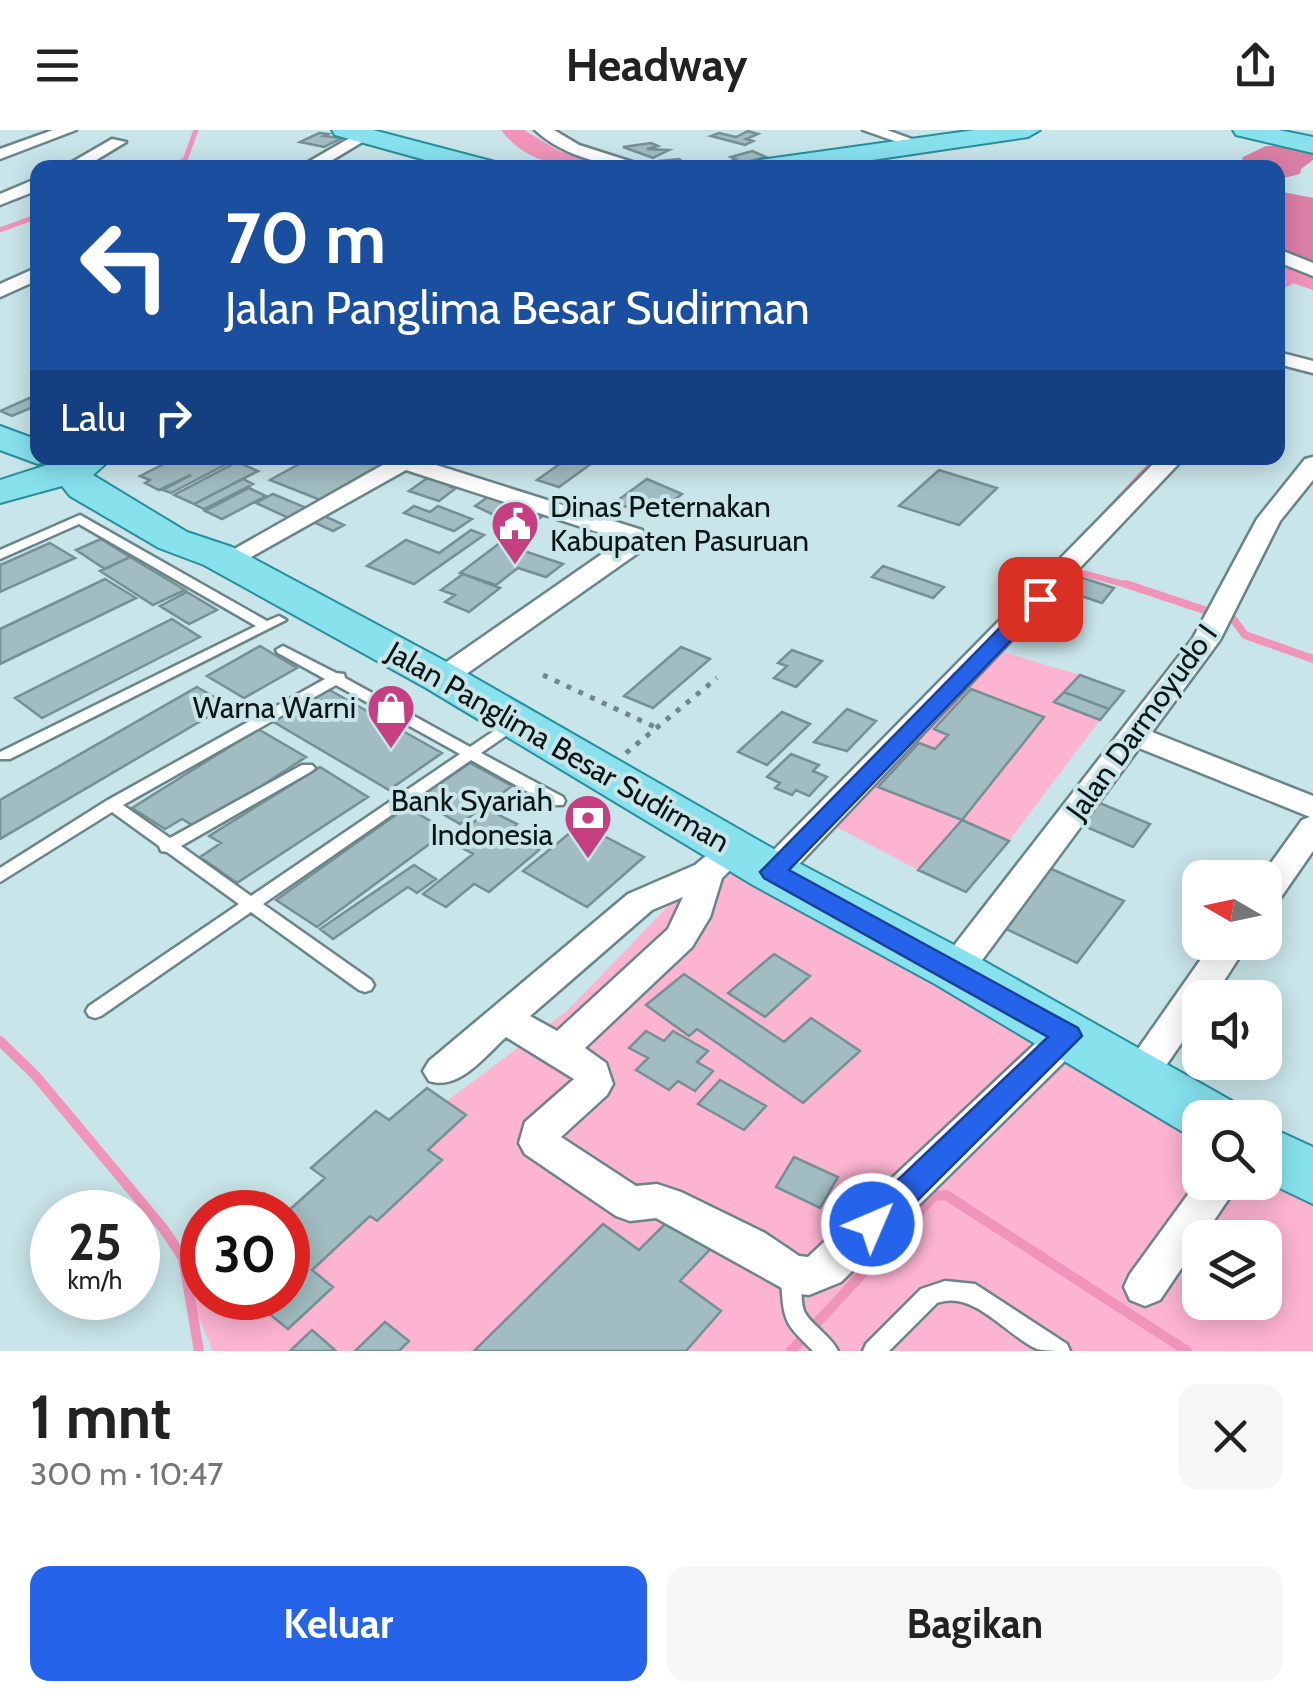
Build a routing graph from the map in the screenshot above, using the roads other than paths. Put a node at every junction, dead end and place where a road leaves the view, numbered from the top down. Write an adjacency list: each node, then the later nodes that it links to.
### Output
1 (68, 130): 10 (street)
2 (76, 130): 11 (street)
3 (542, 130): 14 (street)
4 (871, 130): 9 (street)
5 (1028, 130): 9 (main road)
6 (1246, 130): 8 (main road)
7 (355, 133): 12 (street); 13 (main road)
8 (1309, 140)
9 (923, 146): 15 (main road)
10 (0, 154)
11 (85, 160)
12 (317, 160)
13 (428, 160)
14 (614, 160)
15 (819, 160)
16 (30, 187): 17 (street)
17 (0, 200)
18 (1285, 258): 20 (street)
19 (0, 267): 21 (street)
20 (1313, 270)
21 (30, 276)
22 (30, 276): 23 (street)
23 (0, 291)
24 (1285, 360): 25 (street)
25 (1313, 367)
26 (1313, 464): 38 (street, Jalan Darmoyudo I)
27 (399, 465): 33 (street)
28 (413, 465): 36 (street)
29 (1165, 465): 47 (street)
30 (69, 470): 31 (main road); 31 (main road); 32 (lane); 33 (main road, Jalan Panglima Besar Sudirman); 40 (lane)
31 (2, 492)
32 (0, 556)
33 (222, 559): 36 (main road, Jalan Panglima Besar Sudirman)
34 (283, 650): 35 (lane)
35 (339, 677): 39 (lane); 43 (lane)
36 (442, 678): 37 (main road, Jalan Panglima Besar Sudirman)
37 (518, 720): 39 (lane); 47 (main road, Jalan Panglima Besar Sudirman)
38 (1136, 736): 44 (street); 52 (street, Jalan Darmoyudo I)
39 (472, 751): 42 (lane); 50 (lane)
40 (5, 756)
41 (307, 768): 46 (lane)
42 (557, 801)
43 (112, 805): 46 (lane); 49 (lane)
44 (1313, 808)
45 (1313, 826): 48 (street)
46 (167, 847): 50 (lane)
47 (739, 864): 52 (main road, Jalan Panglima Besar Sudirman); 55 (street); 57 (street)
48 (1282, 871)
49 (0, 876)
50 (250, 904): 53 (lane); 54 (lane)
51 (1219, 960): 59 (street)
52 (955, 970): 56 (main road, Jalan Panglima Besar Sudirman)
53 (365, 985)
54 (95, 1011)
55 (505, 1019): 57 (street); 58 (street)
56 (1068, 1036): 59 (main road, Jalan Panglima Besar Sudirman); 64 (street)
57 (560, 1050): 64 (street)
58 (442, 1071)
59 (1138, 1076): 60 (main road, Jalan Panglima Besar Sudirman)
60 (1182, 1102)
61 (1282, 1160): 62 (main road)
62 (1313, 1178)
63 (1207, 1200): 65 (street)
64 (791, 1274): 66 (lane)
65 (1145, 1287)
66 (828, 1351)
67 (874, 1351): 68 (lane)
68 (1059, 1351)

